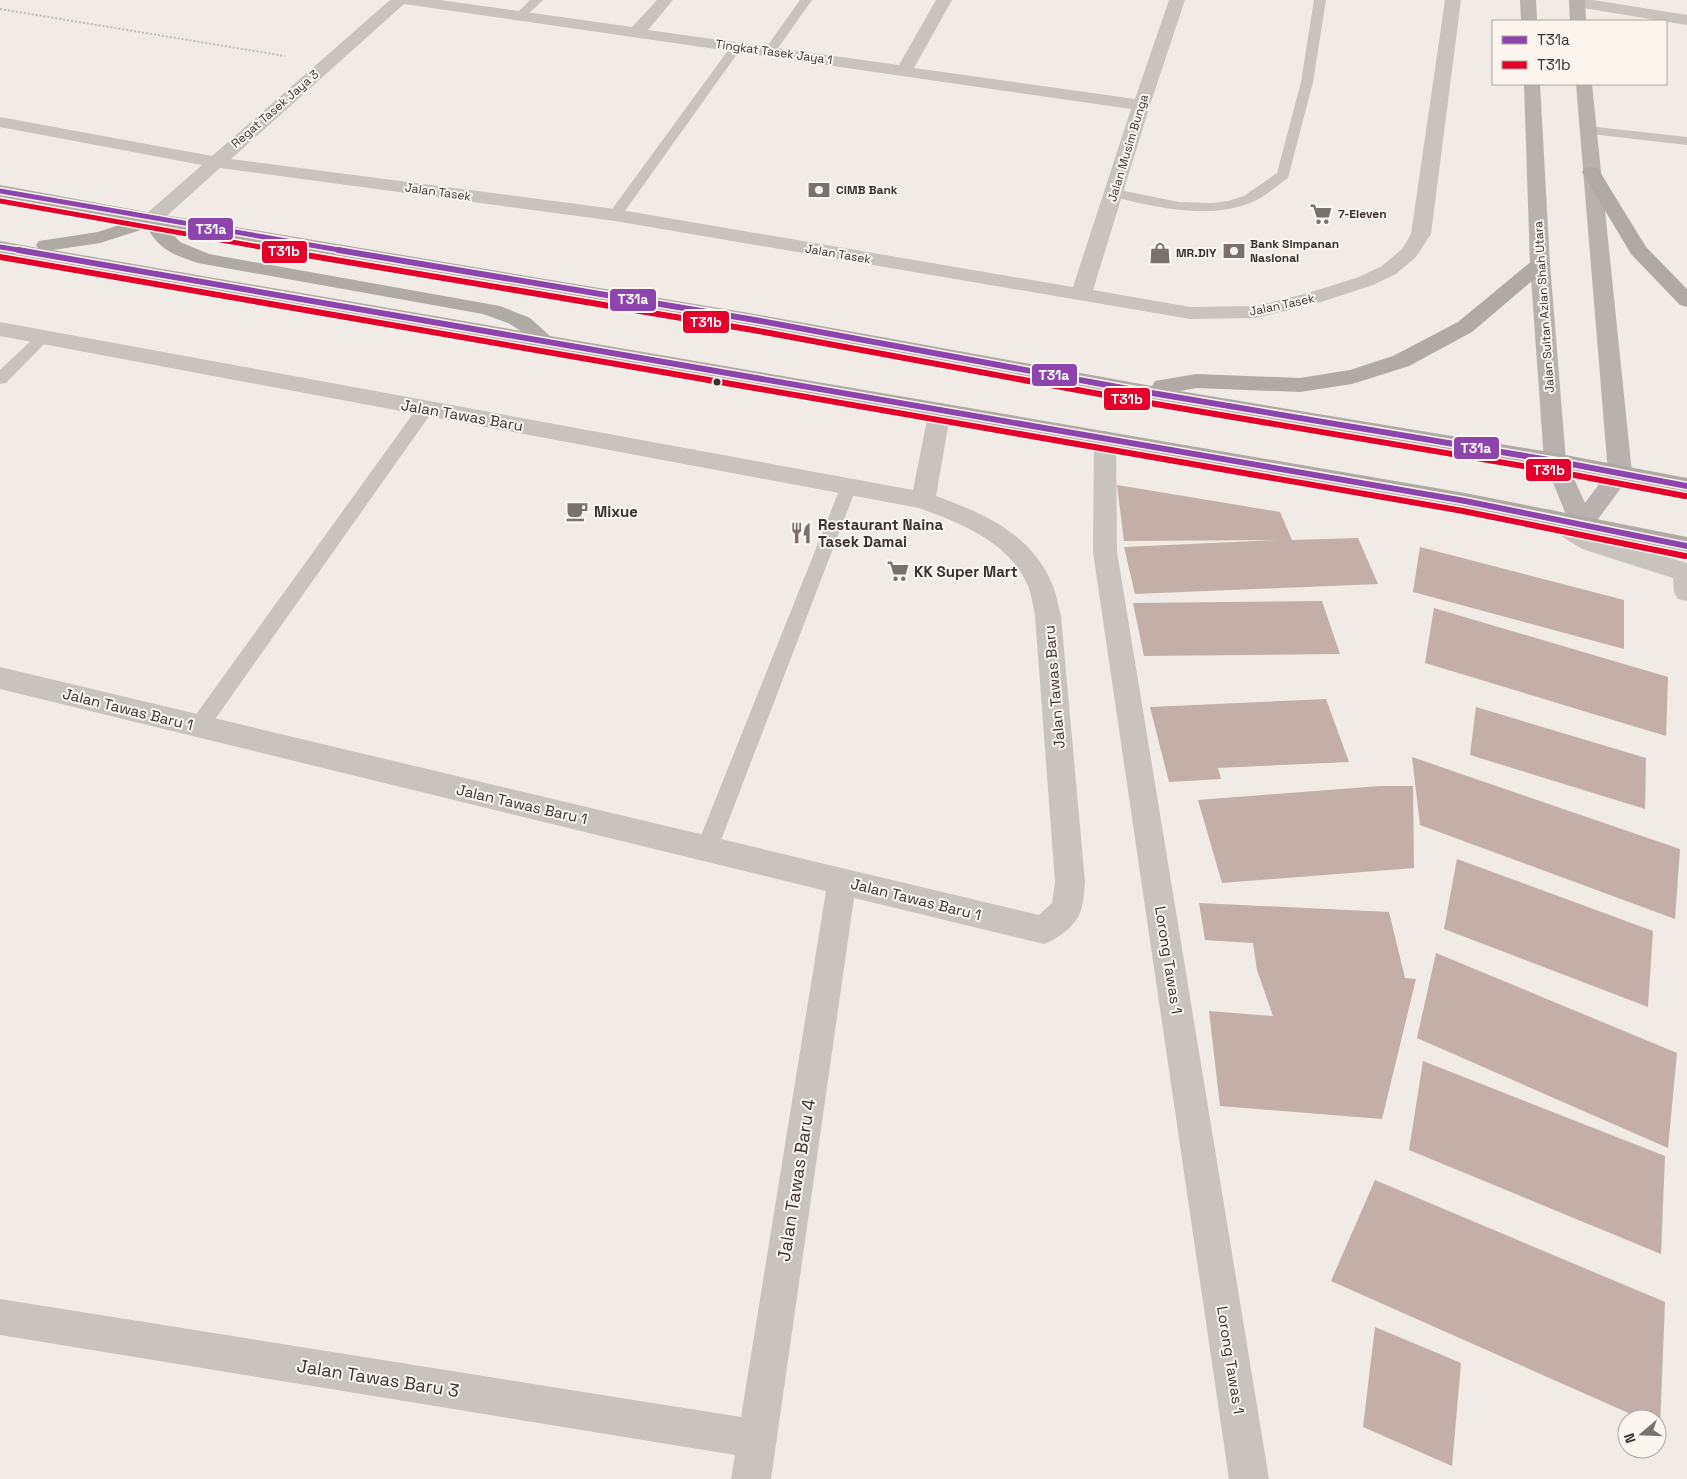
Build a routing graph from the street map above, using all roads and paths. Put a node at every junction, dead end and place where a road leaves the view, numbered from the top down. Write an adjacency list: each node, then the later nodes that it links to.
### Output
1 (399, 0): 21 (street, Regat Tasek Jaya 3)
2 (408, 0): 14 (street, Tingkat Tasek Jaya 1)
3 (537, 0): 14 (lane)
4 (665, 0): 18 (street)
5 (806, 0): 20 (lane)
6 (944, 0): 22 (street)
7 (1177, 0): 25 (street, Jalan Musim Bunga)
8 (1320, 0): 32 (lane)
9 (1453, 0): 39 (street, Jalan Tasek)
10 (1528, 0): 16 (main road)
11 (1672, 0): 15 (street)
12 (1577, 1): 15 (street); 17 (main road)
13 (0, 9): 21 (path)
14 (520, 16): 18 (street, Tingkat Tasek Jaya 1)
15 (1681, 19)
16 (1529, 20)
17 (1578, 20)
18 (636, 33): 19 (street, Tingkat Tasek Jaya 1)
19 (736, 47): 20 (street, Tingkat Tasek Jaya 1); 35 (lane)
20 (769, 52): 22 (street, Tingkat Tasek Jaya 1)
21 (327, 63): 29 (street, Regat Tasek Jaya 3)
22 (904, 71): 25 (street, Tingkat Tasek Jaya 1)
23 (1532, 85): 38 (main road, Jalan Sultan Azlan Shah Utara)
24 (1584, 85): 27 (main road)
25 (1141, 105): 32 (street, Jalan Musim Bunga)
26 (0, 122): 29 (street, Jalan Tasek)
27 (1587, 130): 28 (lane); 30 (main road)
28 (1687, 141)
29 (215, 162): 35 (street, Jalan Tasek); 36 (street, Regat Tasek Jaya 3)
30 (1591, 172): 40 (highway); 50 (main road)
31 (0, 191): 34 (highway)
32 (1115, 193): 39 (street, Jalan Musim Bunga)
33 (0, 199): 34 (highway)
34 (42, 200): 36 (highway)
35 (615, 215): 39 (street, Jalan Tasek)
36 (152, 219): 37 (highway); 43 (highway); 45 (highway)
37 (3, 247): 43 (highway)
38 (1540, 264): 45 (highway); 49 (main road, Jalan Sultan Azlan Shah Utara)
39 (1081, 296)
40 (1687, 301)
41 (0, 329): 42 (street, Jalan Tawas Baru)
42 (43, 337): 44 (lane); 46 (street, Jalan Tawas Baru)
43 (543, 341): 47 (highway)
44 (0, 379)
45 (1134, 390): 49 (highway)
46 (426, 408): 51 (street, Jalan Tawas Baru); 59 (lane)
47 (940, 410): 48 (highway); 53 (street)
48 (1105, 439): 54 (highway); 66 (street, Lorong Tawas 1)
49 (1555, 461): 50 (highway); 55 (main road, Jalan Sultan Azlan Shah Utara)
50 (1620, 473): 52 (highway); 55 (main road)
51 (849, 486): 53 (street, Jalan Tawas Baru); 60 (lane)
52 (1687, 486)
53 (923, 500): 62 (street, Jalan Tawas Baru)
54 (1550, 518): 55 (highway); 57 (street)
55 (1582, 524): 56 (highway)
56 (1687, 546)
57 (1687, 592)
58 (0, 678): 59 (street, Jalan Tawas Baru 1)
59 (199, 726): 60 (street, Jalan Tawas Baru 1)
60 (707, 848): 61 (street, Jalan Tawas Baru 1)
61 (842, 881): 62 (street, Jalan Tawas Baru 1); 64 (street, Jalan Tawas Baru 4)
62 (1044, 930)
63 (0, 1317): 64 (street, Jalan Tawas Baru 3)
64 (757, 1439): 65 (street, Jalan Tawas Baru 4)
65 (752, 1479)
66 (1249, 1479)

